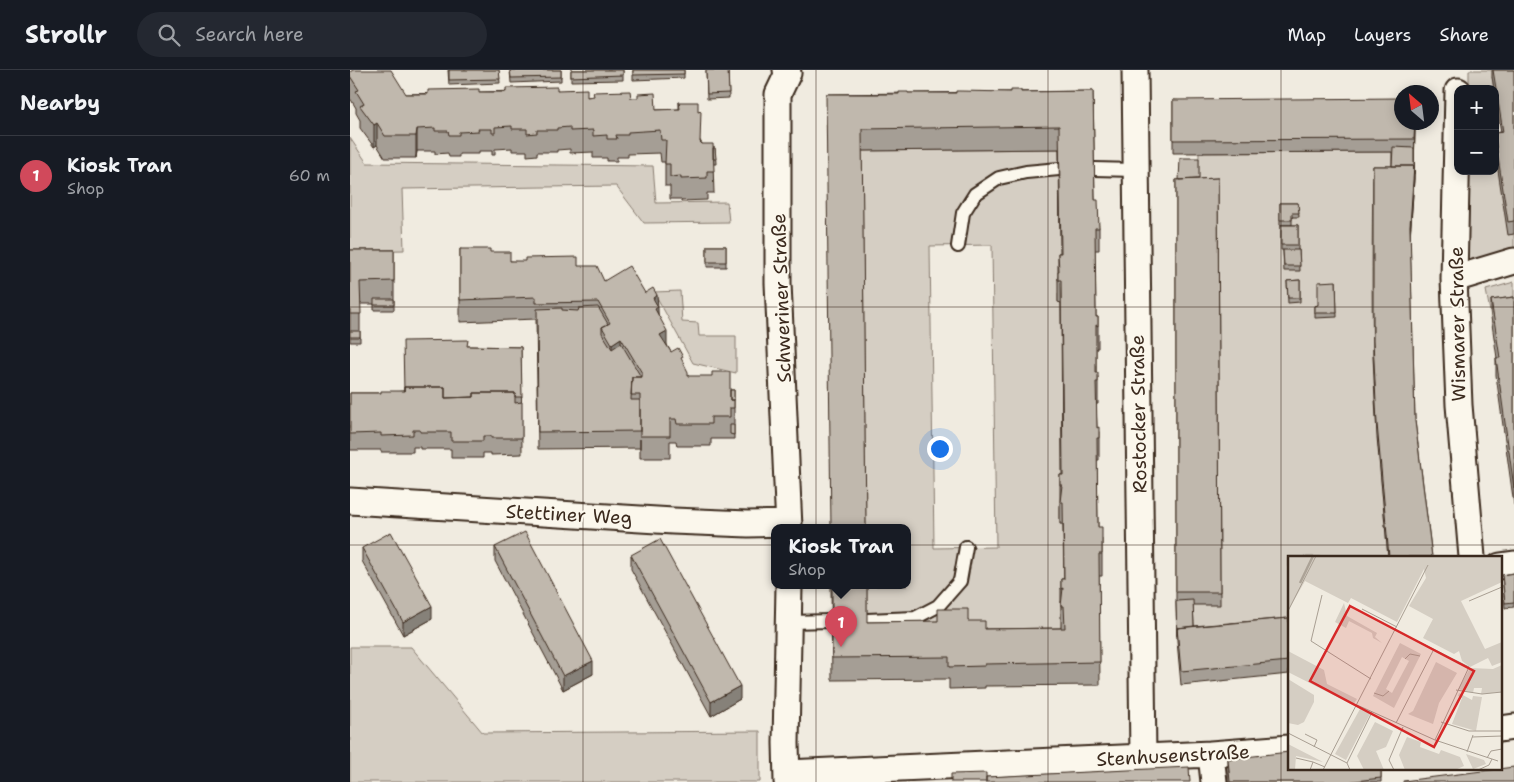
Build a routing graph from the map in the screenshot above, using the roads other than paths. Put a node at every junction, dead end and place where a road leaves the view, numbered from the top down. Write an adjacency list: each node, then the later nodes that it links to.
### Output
1 (1135, 70): 8 (street, Rostocker Straße)
2 (1458, 70): 4 (street, Wismarer Straße)
3 (790, 71): 13 (street, Schweriner Straße)
4 (1458, 85)
5 (1457, 130): 11 (street, Wismarer Straße)
6 (1094, 168): 8 (lane)
7 (1060, 169): 9 (lane)
8 (1135, 170): 23 (street, Rostocker Straße)
9 (958, 246)
10 (1514, 261): 11 (street)
11 (1454, 279): 16 (street, Wismarer Straße)
12 (350, 501): 14 (street, Stettiner Weg)
13 (789, 524)
14 (771, 525)
15 (966, 547): 18 (lane)
16 (1472, 556)
17 (788, 589): 20 (street)
18 (867, 620)
19 (832, 621): 20 (lane)
20 (788, 622): 25 (street)
21 (1288, 748): 22 (street, Stenhusenstraße)
22 (1211, 754): 23 (street, Stenhusenstraße); 26 (street)
23 (1144, 757): 24 (street, Stenhusenstraße)
24 (922, 774): 25 (street, Stenhusenstraße)
25 (787, 777)
26 (1214, 782)

